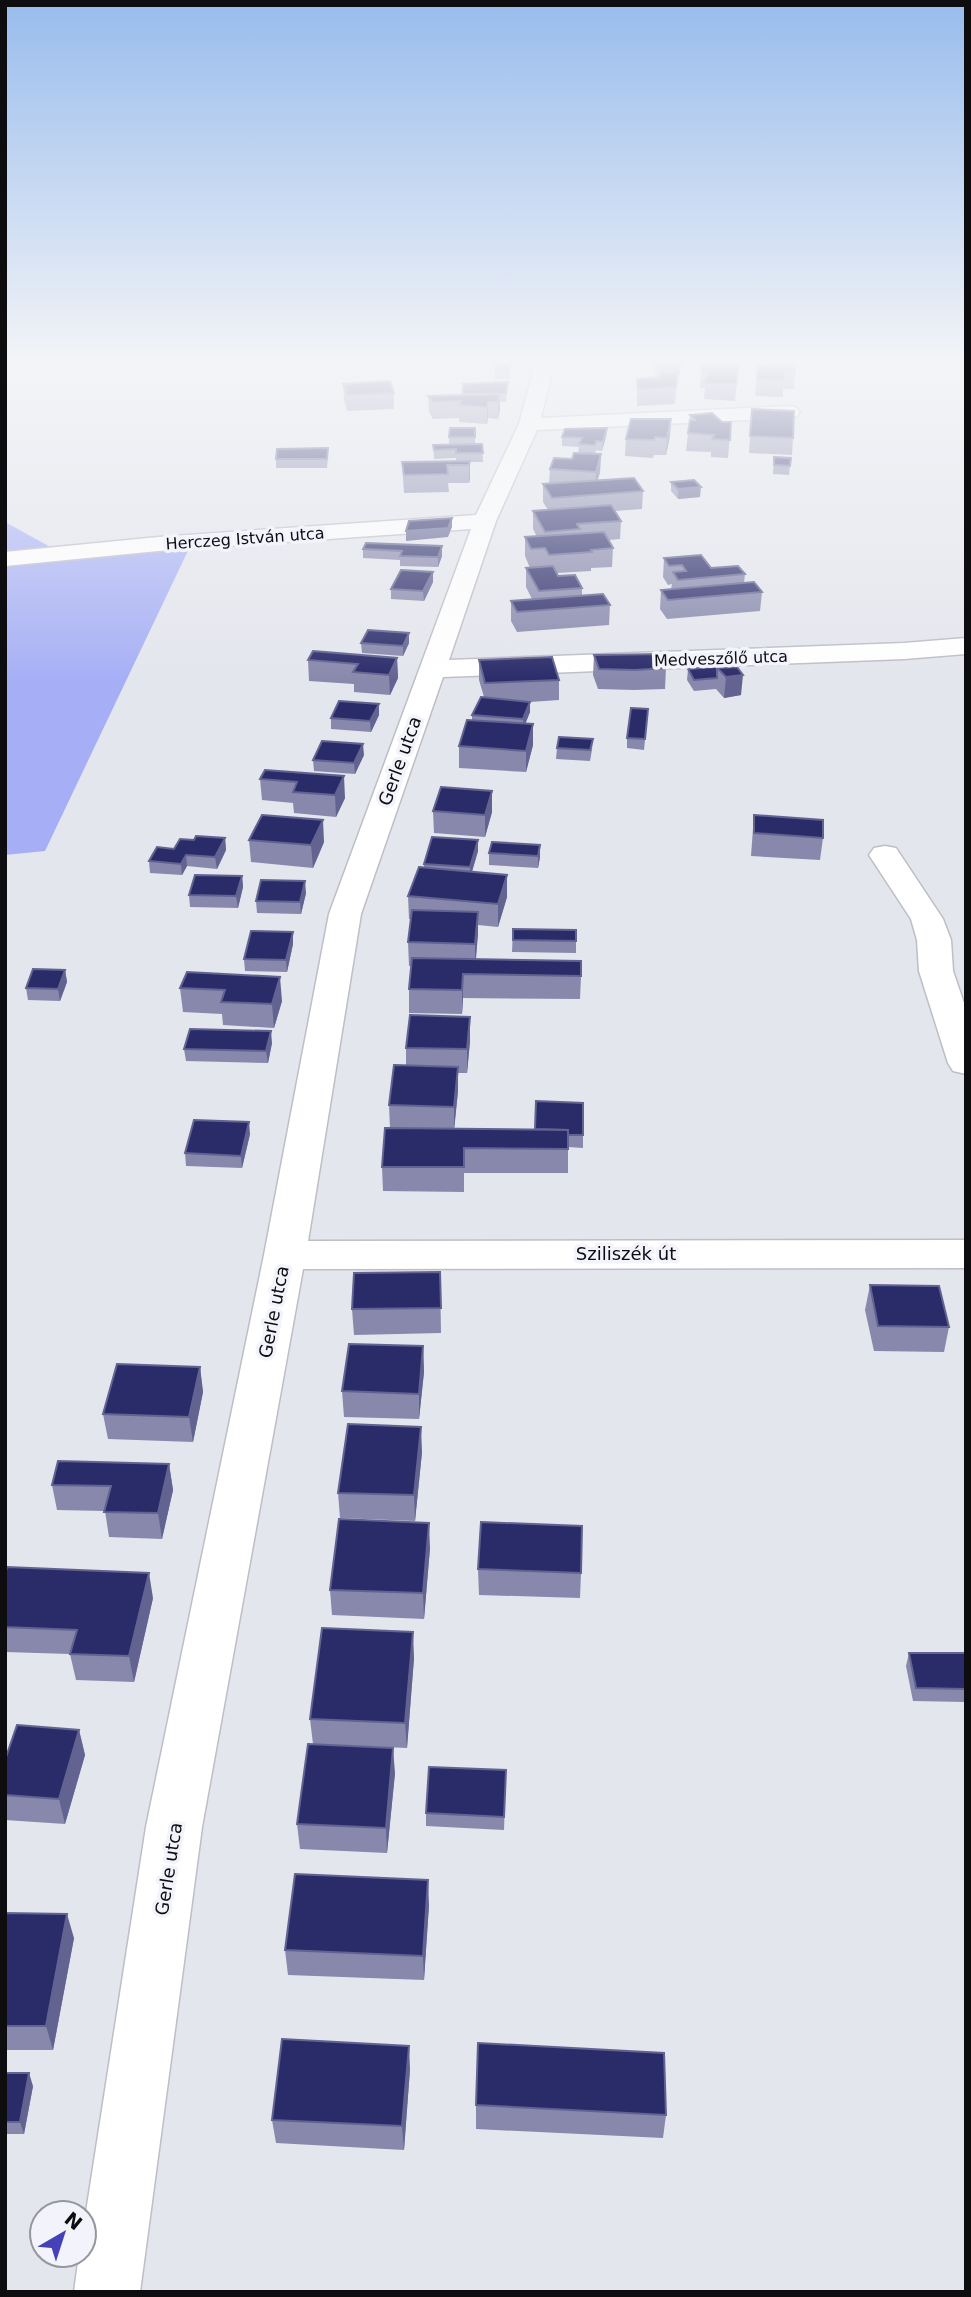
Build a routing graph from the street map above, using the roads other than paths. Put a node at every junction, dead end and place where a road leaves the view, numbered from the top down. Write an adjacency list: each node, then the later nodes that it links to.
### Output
1 (509, 468): 2 (street, Gerle utca)
2 (485, 521): 3 (street, Herczeg István utca); 5 (street, Gerle utca)
3 (5, 559)
4 (966, 646): 5 (street, Medveszőlő utca)
5 (434, 669): 9 (street, Gerle utca)
6 (885, 855): 7 (street)
7 (966, 1063)
8 (966, 1254): 9 (street, Sziliszék út)
9 (285, 1255): 10 (street, Gerle utca)
10 (107, 2292)

